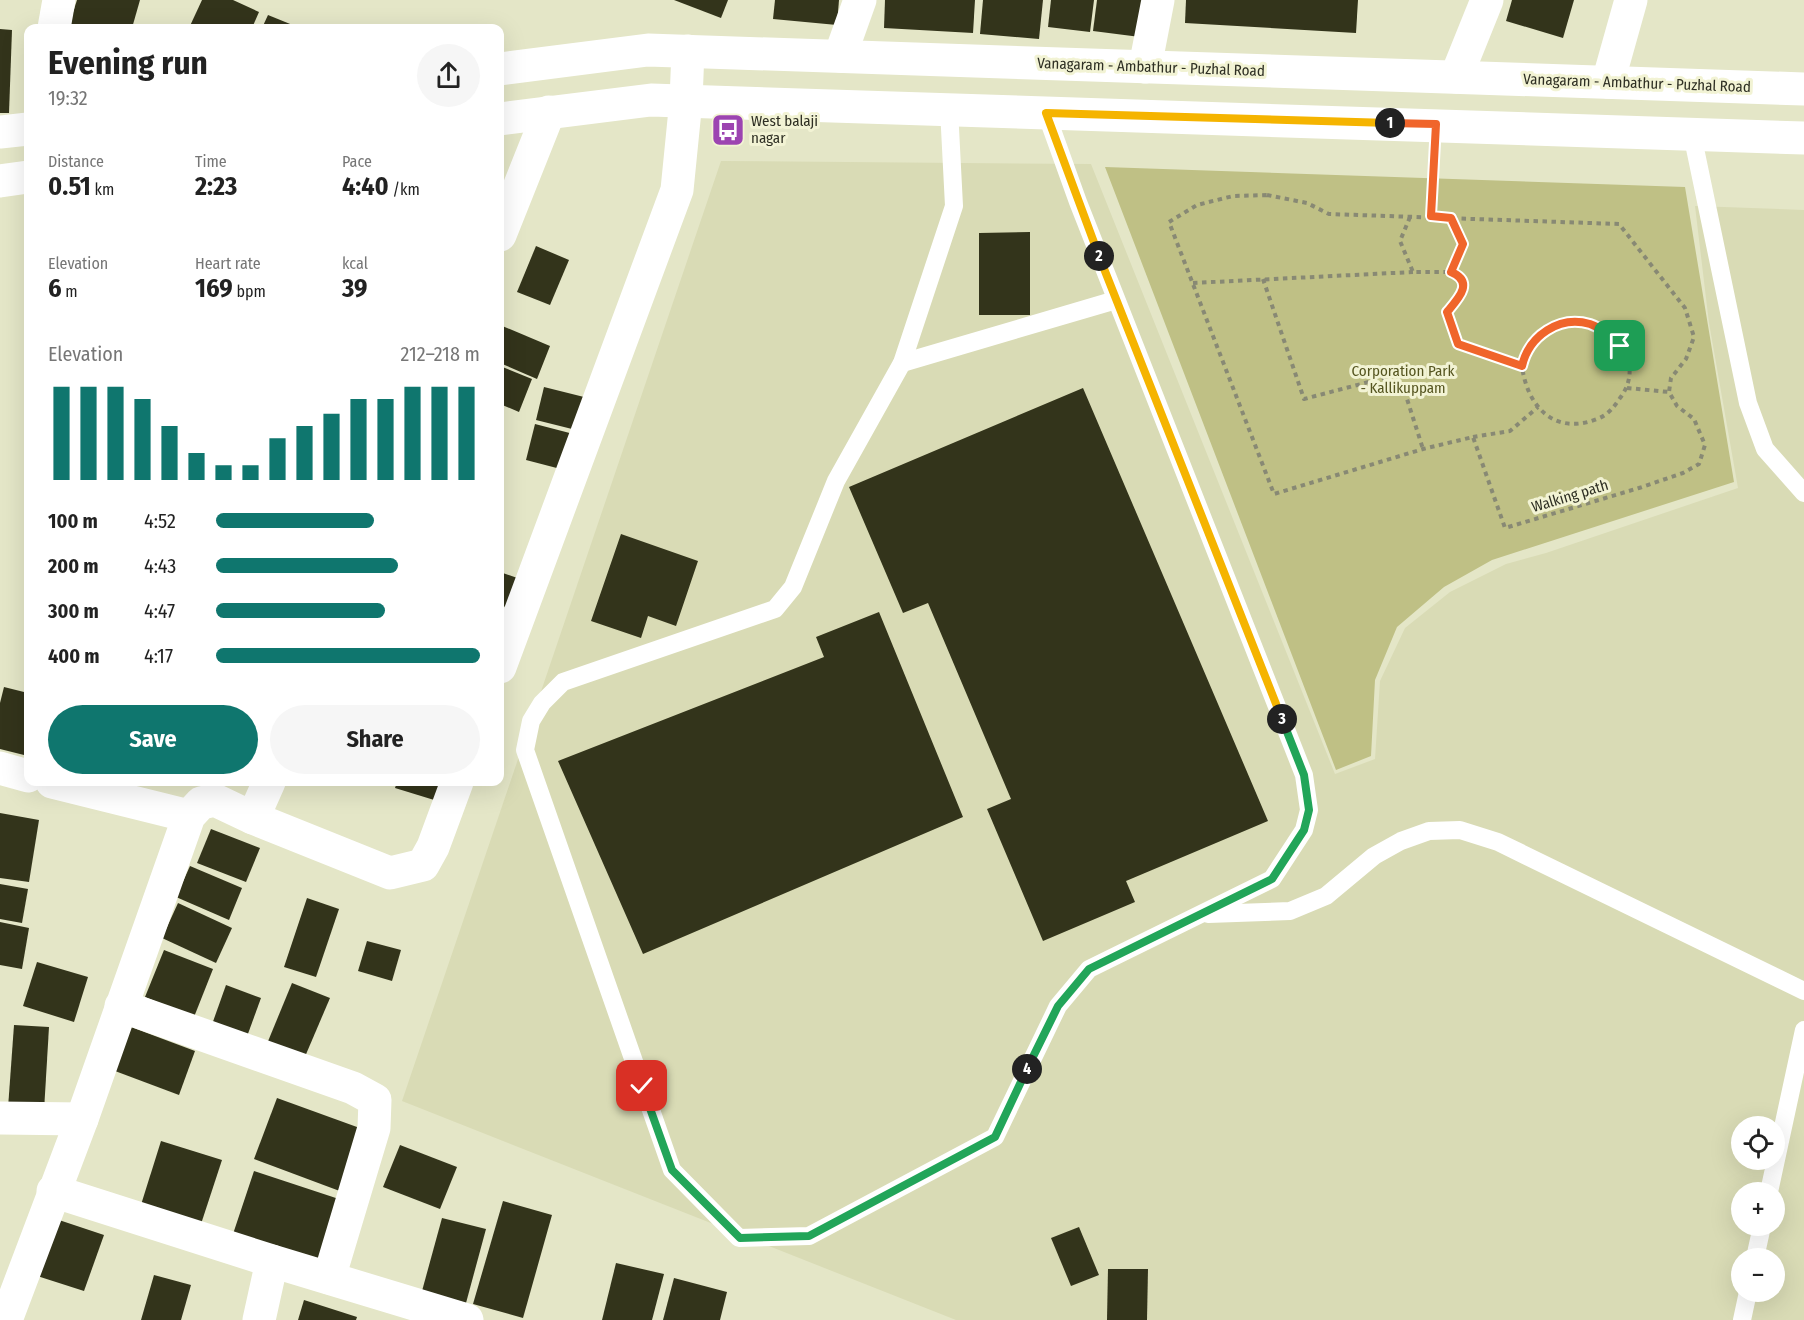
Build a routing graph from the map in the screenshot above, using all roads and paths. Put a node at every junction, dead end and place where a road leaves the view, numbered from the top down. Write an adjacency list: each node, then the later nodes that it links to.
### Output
1 (59, 0): 6 (street)
2 (860, 0): 8 (street)
3 (1158, 0): 9 (street)
4 (1487, 0): 11 (street)
5 (1631, 0): 12 (street)
6 (55, 24)
7 (688, 51): 8 (street, Vanagaram - Ambathur - Puzhal Road); 10 (street, Vanagaram - Ambathur - Puzhal Road); 14 (street)
8 (840, 56): 9 (street, Vanagaram - Ambathur - Puzhal Road)
9 (1145, 67): 11 (street, Vanagaram - Ambathur - Puzhal Road)
10 (504, 68)
11 (1456, 77): 12 (street, Vanagaram - Ambathur - Puzhal Road)
12 (1608, 82): 13 (street, Vanagaram - Ambathur - Puzhal Road)
13 (1804, 88)
14 (686, 100): 15 (street); 16 (street); 41 (street)
15 (949, 109): 17 (street); 33 (lane)
16 (549, 112): 18 (street); 27 (street)
17 (1046, 113): 19 (street); 32 (lane)
18 (504, 118)
19 (1436, 124): 22 (street); 25 (path)
20 (24, 129): 21 (street)
21 (0, 132)
22 (1692, 134): 23 (street); 40 (lane)
23 (1804, 138)
24 (1410, 216): 25 (path); 28 (path); 31 (path)
25 (1431, 216): 26 (path)
26 (1451, 218): 29 (path); 36 (path)
27 (504, 225)
28 (1413, 272): 29 (path); 30 (path)
29 (1451, 272): 34 (path)
30 (1263, 279): 31 (path); 39 (path)
31 (1193, 283): 39 (path)
32 (1116, 300): 33 (lane); 49 (lane)
33 (902, 363): 49 (lane)
34 (1522, 366): 35 (path); 37 (path)
35 (1628, 388): 36 (path); 37 (path)
36 (1669, 392): 38 (path, Walking path)
37 (1538, 407): 38 (path)
38 (1473, 437): 39 (path)
39 (1423, 449)
40 (1804, 493)
41 (504, 656)
42 (0, 768): 43 (street)
43 (24, 775)
44 (68, 786): 47 (street)
45 (267, 786): 48 (street)
46 (456, 786): 48 (street)
47 (189, 816): 48 (street); 51 (street)
48 (253, 818)
49 (1202, 914): 50 (lane)
50 (1804, 991)
51 (121, 1006): 54 (street); 58 (street)
52 (1804, 1030): 55 (lane)
53 (0, 1118): 54 (street)
54 (81, 1119): 56 (street)
55 (1771, 1182)
56 (53, 1191): 57 (street); 60 (street)
57 (272, 1261): 58 (street); 61 (street)
58 (329, 1278): 62 (street)
59 (1746, 1302): 63 (lane)
60 (5, 1312)
61 (259, 1320)
62 (467, 1320)
63 (1742, 1320)

